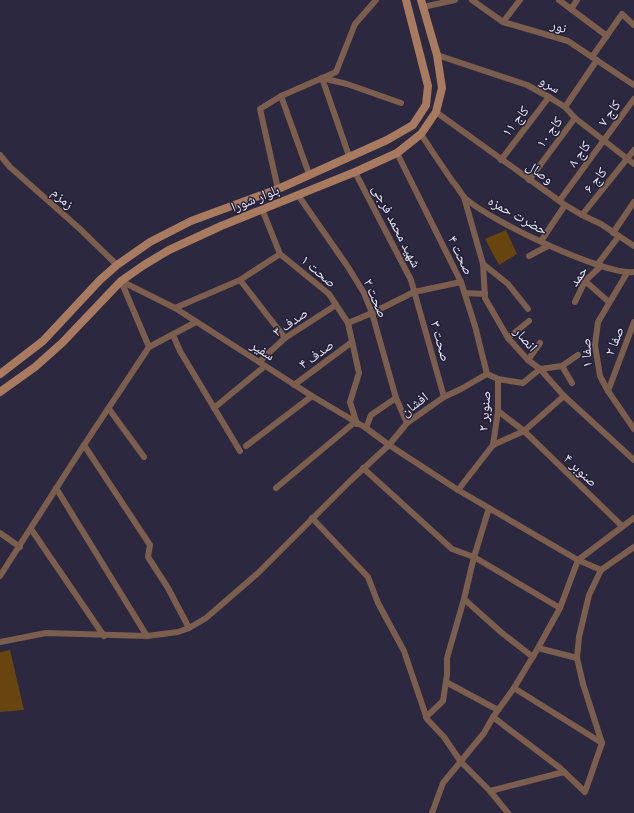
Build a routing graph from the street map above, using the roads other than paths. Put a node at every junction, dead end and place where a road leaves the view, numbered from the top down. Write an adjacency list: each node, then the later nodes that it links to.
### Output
1 (376, 0): 15 (street)
2 (406, 0): 29 (main road, بلوار شورا)
3 (455, 0): 8 (street)
4 (472, 0): 10 (street, نور)
5 (520, 0): 10 (street)
6 (559, 0): 9 (street)
7 (577, 0): 9 (street)
8 (422, 3): 13 (main road, بلوار شورا)
9 (570, 9): 12 (street)
10 (503, 22): 14 (street, نور)
11 (634, 25): 12 (street)
12 (607, 36): 14 (street)
13 (437, 55): 18 (street, سرو); 22 (main road, بلوار شورا)
14 (594, 59): 16 (street, نور); 21 (street)
15 (322, 78): 17 (street); 20 (street); 29 (street)
16 (634, 85)
17 (281, 96): 34 (street); 36 (street)
18 (549, 97): 21 (street, سرو); 31 (street, کاج ۱۱)
19 (634, 99): 25 (street, کاج ۷)
20 (401, 103)
21 (565, 107): 23 (street, سرو)
22 (436, 112): 24 (main road, بلوار شورا); 31 (street, وصال)
23 (575, 118): 25 (street, سرو); 35 (street, کاج ۱۰)
24 (421, 134): 27 (main road, بلوار شورا); 39 (street, حضرت حمزه)
25 (604, 141): 30 (street, سرو); 41 (street, کاج ۸)
26 (634, 150): 30 (street, کاج ۶)
27 (397, 153): 33 (main road, بلوار شورا); 59 (street, صحت ۴)
28 (0, 155): 52 (street, زمزم)
29 (349, 156): 34 (main road, بلوار شورا)
30 (628, 159): 32 (street, سرو); 43 (street, کاج ۶)
31 (500, 160): 35 (street, وصال)
32 (634, 164)
33 (355, 172): 38 (main road, بلوار شورا); 60 (street, شهید محمد فرجی)
34 (309, 174): 36 (main road, بلوار شورا)
35 (529, 180): 41 (street, وصال)
36 (278, 189): 37 (main road, بلوار شورا)
37 (262, 194): 42 (main road); 52 (main road, بلوار شورا)
38 (298, 195): 42 (main road, بلوار شورا); 68 (street, صحت ۲)
39 (464, 197): 46 (street, حضرت حمزه); 51 (street, انصار)
40 (634, 202): 44 (street)
41 (562, 203): 43 (street, وصال); 46 (street, کاج ۸)
42 (262, 209): 49 (street, صحت ۱); 57 (main road, بلوار شورا)
43 (582, 215): 44 (street, وصال)
44 (613, 232): 45 (street, وصال)
45 (619, 236): 48 (street, وصال); 53 (street, حمد)
46 (540, 241): 47 (street, حضرت حمزه)
47 (548, 246): 50 (street); 53 (street, حضرت حمزه)
48 (634, 246)
49 (280, 254): 56 (street); 65 (street, صحت ۱)
50 (529, 256)
51 (482, 264): 62 (street, انصار); 67 (street)
52 (118, 265): 84 (main road, بلوار شورا)
53 (599, 265): 55 (street, حضرت حمزه); 58 (street, حمد)
54 (634, 272): 55 (street, حضرت حمزه)
55 (627, 273): 64 (street, صفا ۱)
56 (240, 280): 66 (street); 74 (street)
57 (121, 281): 66 (street, سفیر); 78 (street); 90 (main road, بلوار شورا)
58 (585, 281): 63 (street, حمد); 64 (street)
59 (461, 282): 60 (street); 61 (street, صحت ۴)
60 (414, 292): 68 (street); 93 (street, صحت ۳)
61 (465, 293): 62 (street); 85 (street, صحت ۴)
62 (485, 294): 75 (street, انصار)
63 (575, 302)
64 (609, 302): 89 (street, صفا ۱)
65 (336, 305): 72 (street, صحت ۱); 74 (street, صدف ۳)
66 (175, 308): 70 (street, سفیر)
67 (528, 309)
68 (372, 313): 72 (street); 94 (street, صحت ۲)
69 (529, 321): 75 (street)
70 (196, 322): 73 (street); 81 (street, سفیر)
71 (634, 322): 89 (street, صفا ۲)
72 (348, 323): 76 (street, صحت ۱)
73 (173, 335): 78 (street); 95 (street)
74 (285, 338): 81 (street, صدف ۳)
75 (508, 338): 80 (street, انصار)
76 (352, 342): 88 (street, صدف ۴); 98 (street, صحت ۱)
77 (540, 343): 80 (street)
78 (149, 347): 96 (street)
79 (578, 354): 82 (street)
80 (528, 360): 83 (street, انصار)
81 (262, 364): 88 (street, سفیر); 95 (street, صدف ۳)
82 (562, 366): 83 (street); 87 (street)
83 (540, 369): 86 (street); 92 (street, انصار)
84 (0, 374)
85 (487, 374): 86 (street); 93 (street, افشان)
86 (498, 378): 97 (street, صنوبر ۲)
87 (572, 383)
88 (294, 385): 91 (street, سفیر)
89 (608, 391): 100 (street, صفا ۱)
90 (0, 392)
91 (312, 396): 98 (street, سفیر); 106 (street)
92 (564, 396): 102 (street); 109 (street, انصار)
93 (444, 397): 99 (street, افشان)
94 (396, 398): 99 (street, صحت ۲); 101 (street)
95 (214, 408): 107 (street)
96 (108, 409): 104 (street); 108 (street)
97 (498, 411): 102 (street, صنوبر ۴); 103 (street, صنوبر ۲)
98 (356, 423): 101 (street, سفیر); 112 (street)
99 (407, 423): 105 (street, افشان)
100 (634, 427)
101 (366, 428): 105 (street, سفیر)
102 (524, 431): 103 (street); 117 (street, صنوبر ۴)
103 (493, 444): 113 (street)
104 (84, 445): 111 (street); 128 (street)
105 (389, 445): 110 (street, افشان); 113 (street, سفیر)
106 (246, 446)
107 (240, 451)
108 (144, 457)
109 (634, 460)
110 (363, 468): 115 (street, افشان); 122 (street)
111 (56, 488): 118 (street); 130 (street)
112 (276, 488)
113 (458, 490): 114 (street, سفیر)
114 (489, 508): 122 (street); 123 (street, سفیر)
115 (312, 518): 128 (street, افشان); 138 (street)
116 (634, 518): 117 (street)
117 (622, 526): 123 (street)
118 (31, 529): 120 (street); 129 (street)
119 (0, 533): 120 (street)
120 (20, 547): 125 (street)
121 (634, 547): 124 (street)
122 (474, 557): 126 (street); 127 (street)
123 (578, 560): 124 (street, سفیر); 127 (street)
124 (601, 570): 134 (street)
125 (0, 576)
126 (464, 599): 133 (street); 135 (street)
127 (560, 608): 132 (street)
128 (189, 628): 130 (street, افشان)
129 (104, 636): 130 (street, افشان); 131 (street, افشان)
130 (147, 636)
131 (0, 642)
132 (538, 648): 133 (street); 134 (street)
133 (533, 657): 136 (street)
134 (577, 658): 140 (street)
135 (446, 682): 137 (street); 138 (street)
136 (514, 688): 137 (street); 140 (street)
137 (498, 710): 139 (street)
138 (426, 717): 141 (street)
139 (493, 717): 141 (street); 142 (street)
140 (602, 743): 142 (street)
141 (461, 762): 143 (street); 144 (street)
142 (564, 772): 143 (street)
143 (490, 791): 145 (street)
144 (432, 813)
145 (508, 813)

